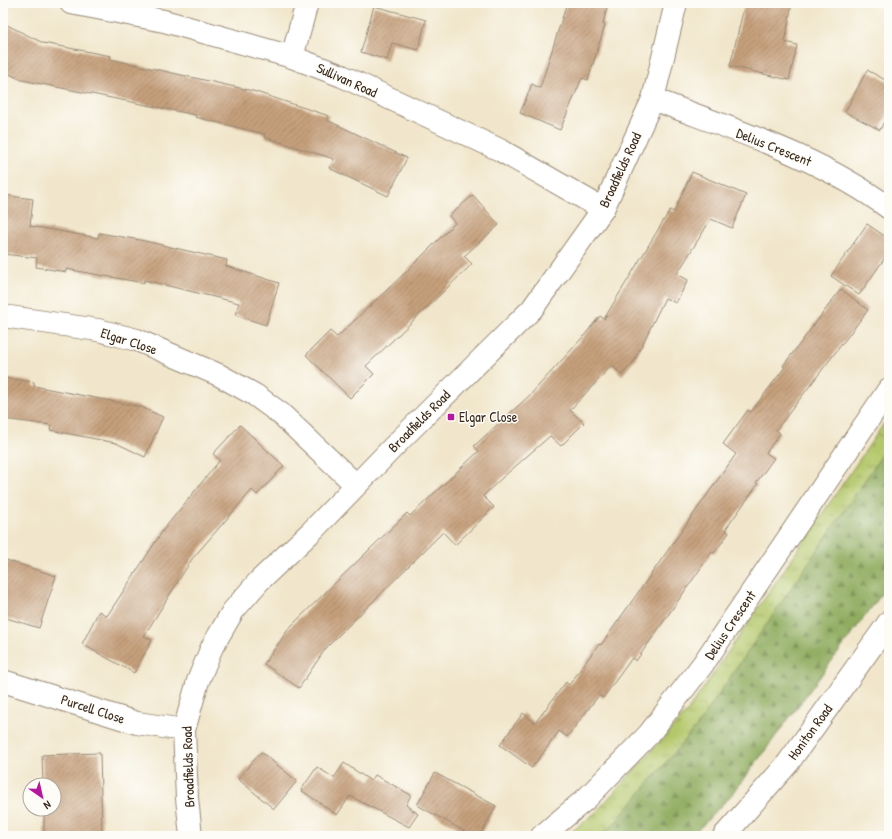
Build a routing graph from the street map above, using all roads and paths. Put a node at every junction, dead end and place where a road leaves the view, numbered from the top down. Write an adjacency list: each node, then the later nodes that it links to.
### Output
1 (70, 3): 4 (street, Sullivan Road)
2 (307, 3): 4 (street)
3 (676, 3): 5 (street, Broadfields Road)
4 (292, 57): 7 (street, Sullivan Road)
5 (652, 99): 6 (street, Delius Crescent); 7 (street, Broadfields Road)
6 (889, 208)
7 (603, 209): 10 (street, Broadfields Road)
8 (3, 316): 10 (street, Elgar Close)
9 (889, 389): 15 (street, Delius Crescent)
10 (356, 485): 13 (street, Broadfields Road)
11 (889, 622): 16 (street, Honiton Road)
12 (3, 681): 13 (street, Purcell Close)
13 (184, 730): 14 (street, Broadfields Road)
14 (192, 836)
15 (542, 836)
16 (724, 836)

